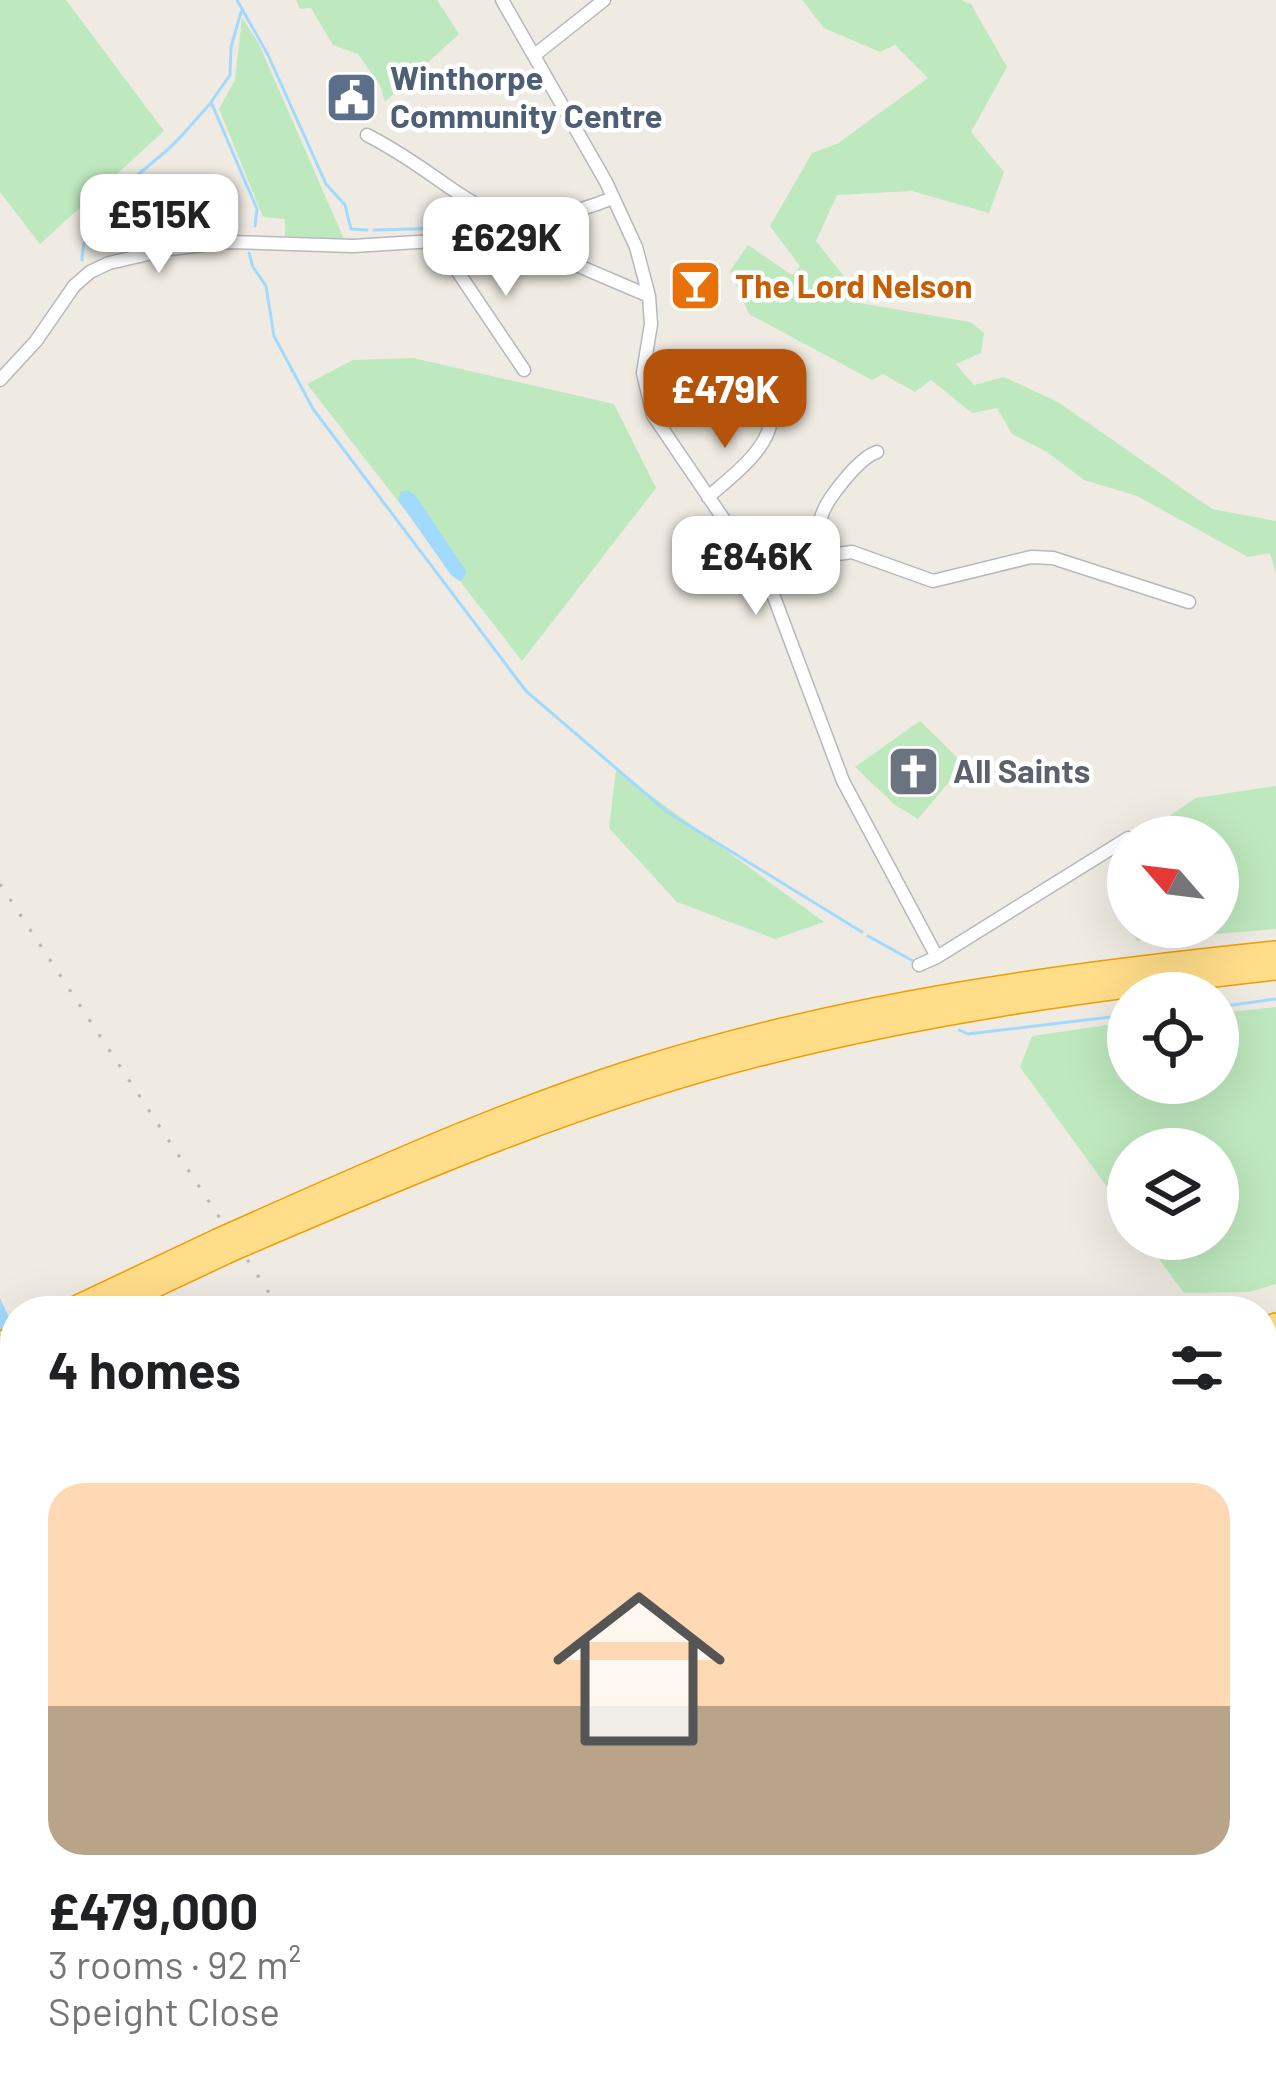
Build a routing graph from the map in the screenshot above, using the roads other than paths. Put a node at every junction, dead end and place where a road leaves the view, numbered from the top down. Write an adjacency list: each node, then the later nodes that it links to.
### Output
1 (502, 0): 3 (street)
2 (604, 0): 3 (street)
3 (536, 54): 5 (street)
4 (367, 134): 5 (street)
5 (613, 198): 7 (street)
6 (456, 239): 7 (street); 8 (street); 9 (street)
7 (649, 296): 12 (street)
8 (524, 370)
9 (0, 380)
10 (758, 400): 12 (street)
11 (877, 452): 13 (street)
12 (709, 497): 14 (street)
13 (830, 555): 14 (street); 15 (street)
14 (771, 589): 18 (street)
15 (1189, 602)
16 (1107, 852): 18 (street)
17 (1276, 952): 21 (highway)
18 (937, 957): 19 (street)
19 (919, 965)
20 (1276, 969): 21 (highway)
21 (919, 1010): 22 (highway)
22 (117, 1296)

